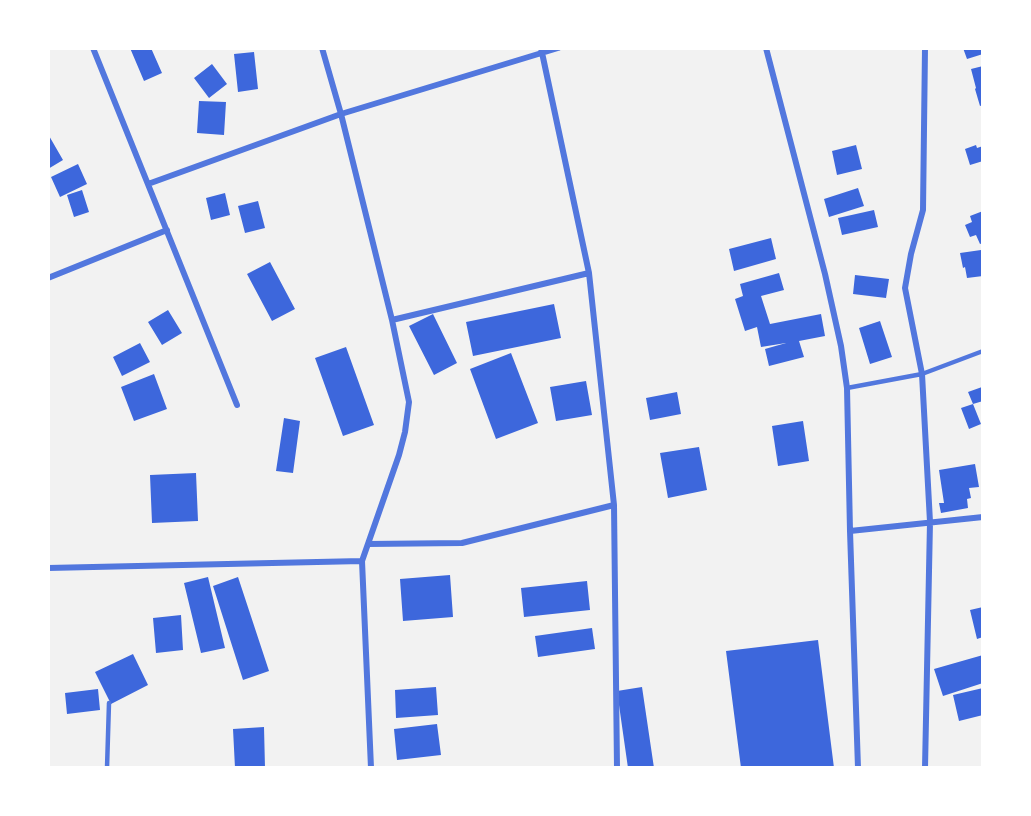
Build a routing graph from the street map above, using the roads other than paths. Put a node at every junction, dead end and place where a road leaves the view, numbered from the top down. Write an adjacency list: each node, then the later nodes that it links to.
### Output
1 (93, 48): 8 (street)
2 (322, 48): 7 (street)
3 (558, 48): 6 (street)
4 (766, 48): 15 (street)
5 (926, 48): 14 (street)
6 (541, 50): 7 (street); 10 (street)
7 (342, 114): 8 (street); 12 (street)
8 (148, 184): 9 (street)
9 (167, 230): 11 (street); 16 (street)
10 (589, 273): 12 (street); 17 (street)
11 (48, 278)
12 (392, 320): 21 (street)
13 (983, 351): 14 (lane)
14 (922, 374): 15 (lane); 19 (street)
15 (847, 388): 20 (street)
16 (237, 405)
17 (614, 505): 21 (street); 27 (street)
18 (983, 517): 19 (street)
19 (930, 522): 20 (street); 29 (street)
20 (850, 531): 28 (street)
21 (368, 544): 22 (street)
22 (362, 561): 23 (street); 26 (street)
23 (48, 568)
24 (109, 703): 25 (lane)
25 (107, 768)
26 (371, 768)
27 (617, 768)
28 (858, 768)
29 (925, 768)

